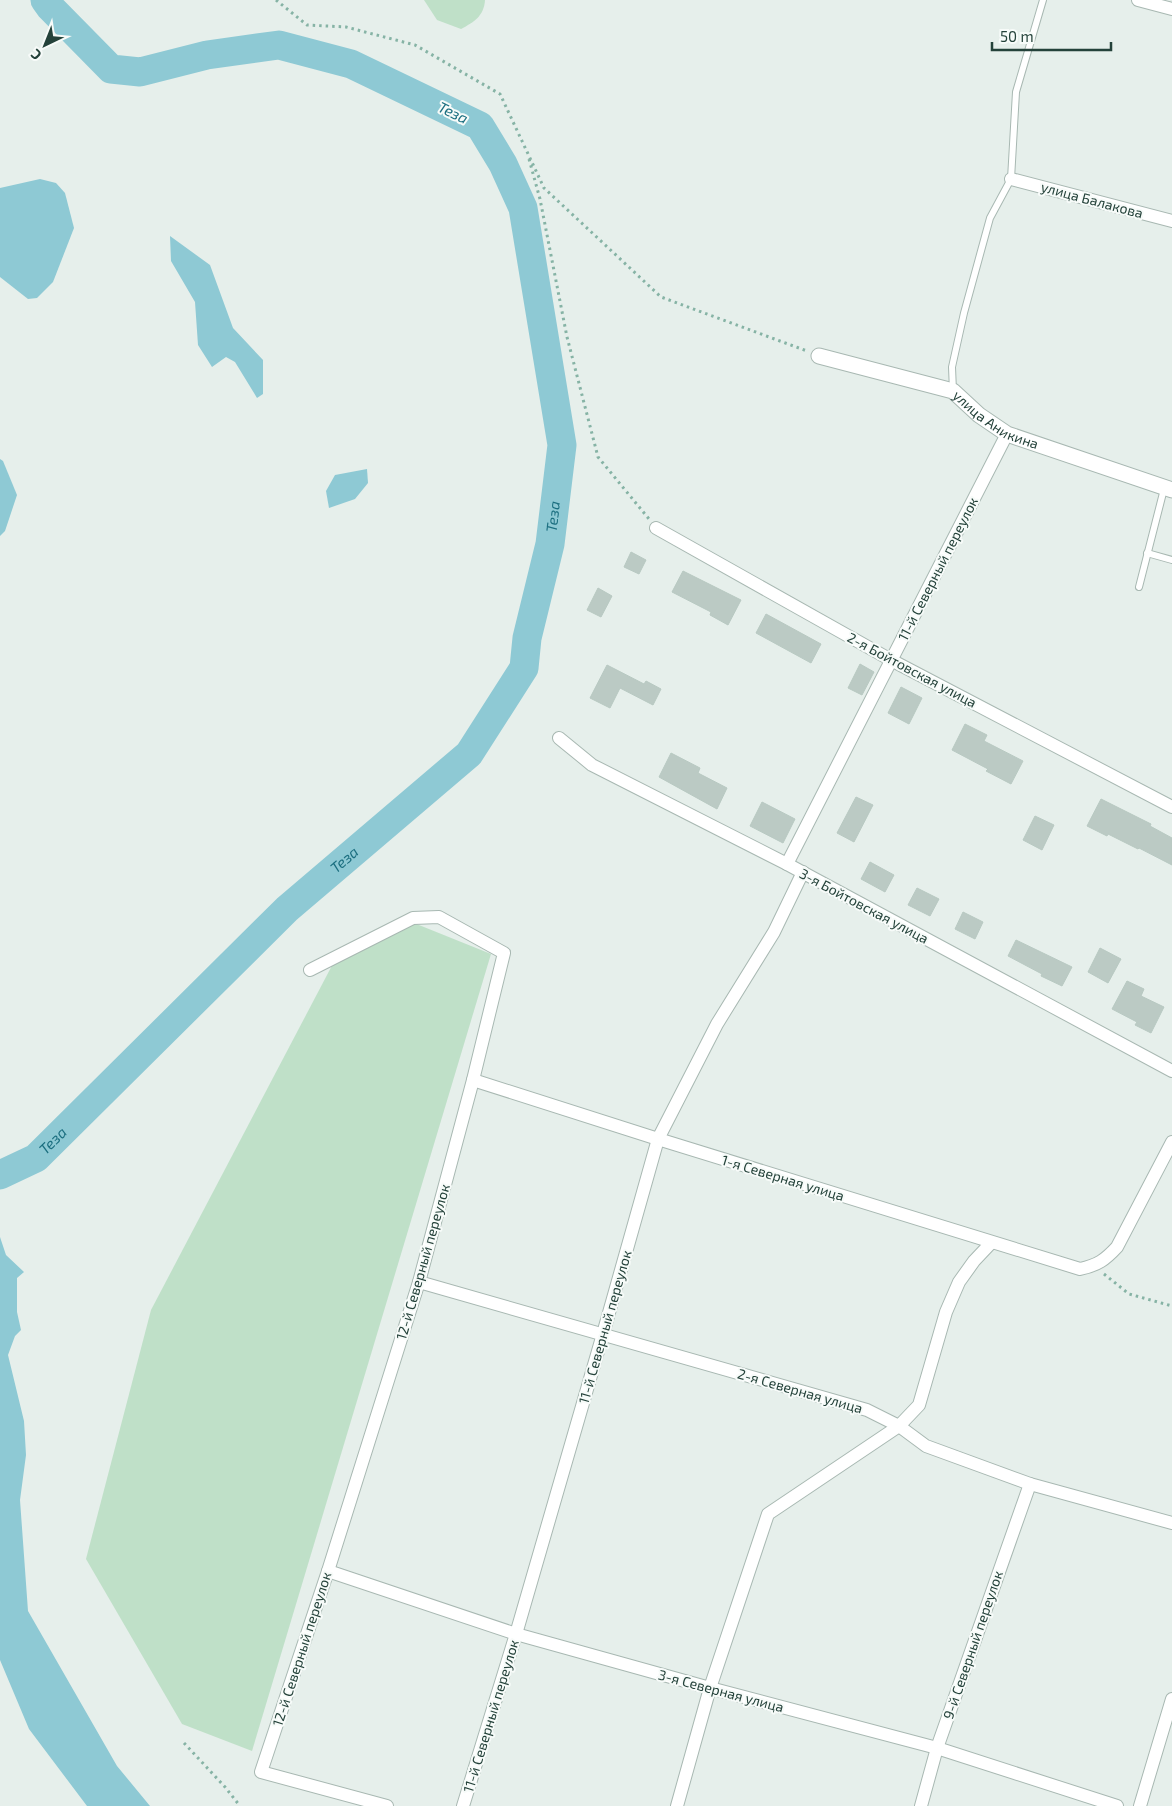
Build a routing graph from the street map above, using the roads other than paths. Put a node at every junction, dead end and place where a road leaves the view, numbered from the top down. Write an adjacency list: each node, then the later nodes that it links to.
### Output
1 (1044, 0): 4 (lane)
2 (1138, 0): 3 (street)
3 (1172, 9)
4 (1012, 179): 5 (street, улица Балакова); 7 (lane)
5 (1172, 221)
6 (819, 356): 7 (street, улица Аникина)
7 (953, 391): 8 (street, улица Аникина)
8 (1007, 434): 9 (street, улица Аникина); 14 (street, 11-й Северный переулок)
9 (1168, 489): 11 (lane)
10 (656, 528): 14 (street, 2-я Бойтовская улица)
11 (1147, 553): 12 (lane); 13 (lane)
12 (1172, 560)
13 (1138, 587)
14 (891, 660): 16 (street, 2-я Бойтовская улица); 17 (street, 11-й Северный переулок)
15 (559, 738): 17 (street, 3-я Бойтовская улица)
16 (1172, 807)
17 (788, 864): 18 (street, 3-я Бойтовская улица)
18 (803, 872): 20 (street, 3-я Бойтовская улица); 22 (street, 11-й Северный переулок)
19 (310, 970): 21 (street, 12-й Северный переулок)
20 (1172, 1071)
21 (474, 1080): 22 (street, 1-я Северная улица); 25 (street, 12-й Северный переулок)
22 (658, 1139): 24 (street, 1-я Северная улица); 26 (street, 11-й Северный переулок)
23 (1172, 1142): 24 (street, 1-я Северная улица)
24 (991, 1243): 27 (street)
25 (419, 1282): 26 (street, 2-я Северная улица); 30 (street, 12-й Северный переулок)
26 (604, 1334): 27 (street, 2-я Северная улица); 31 (street, 11-й Северный переулок)
27 (900, 1426): 28 (street, 2-я Северная улица); 32 (street)
28 (1030, 1484): 29 (street, 2-я Северная улица); 34 (street, 9-й Северный переулок)
29 (1172, 1523)
30 (328, 1571): 31 (street, 3-я Северная улица); 35 (street, 12-й Северный переулок)
31 (516, 1634): 32 (street, 3-я Северная улица); 36 (street, 11-й Северный переулок)
32 (710, 1688): 34 (street, 3-я Северная улица); 37 (street)
33 (1172, 1700): 40 (street)
34 (937, 1748): 38 (street, 9-й Северный переулок); 39 (street, 3-я Северная улица)
35 (387, 1806)
36 (463, 1806)
37 (677, 1806)
38 (921, 1806)
39 (1117, 1806)
40 (1140, 1806)

